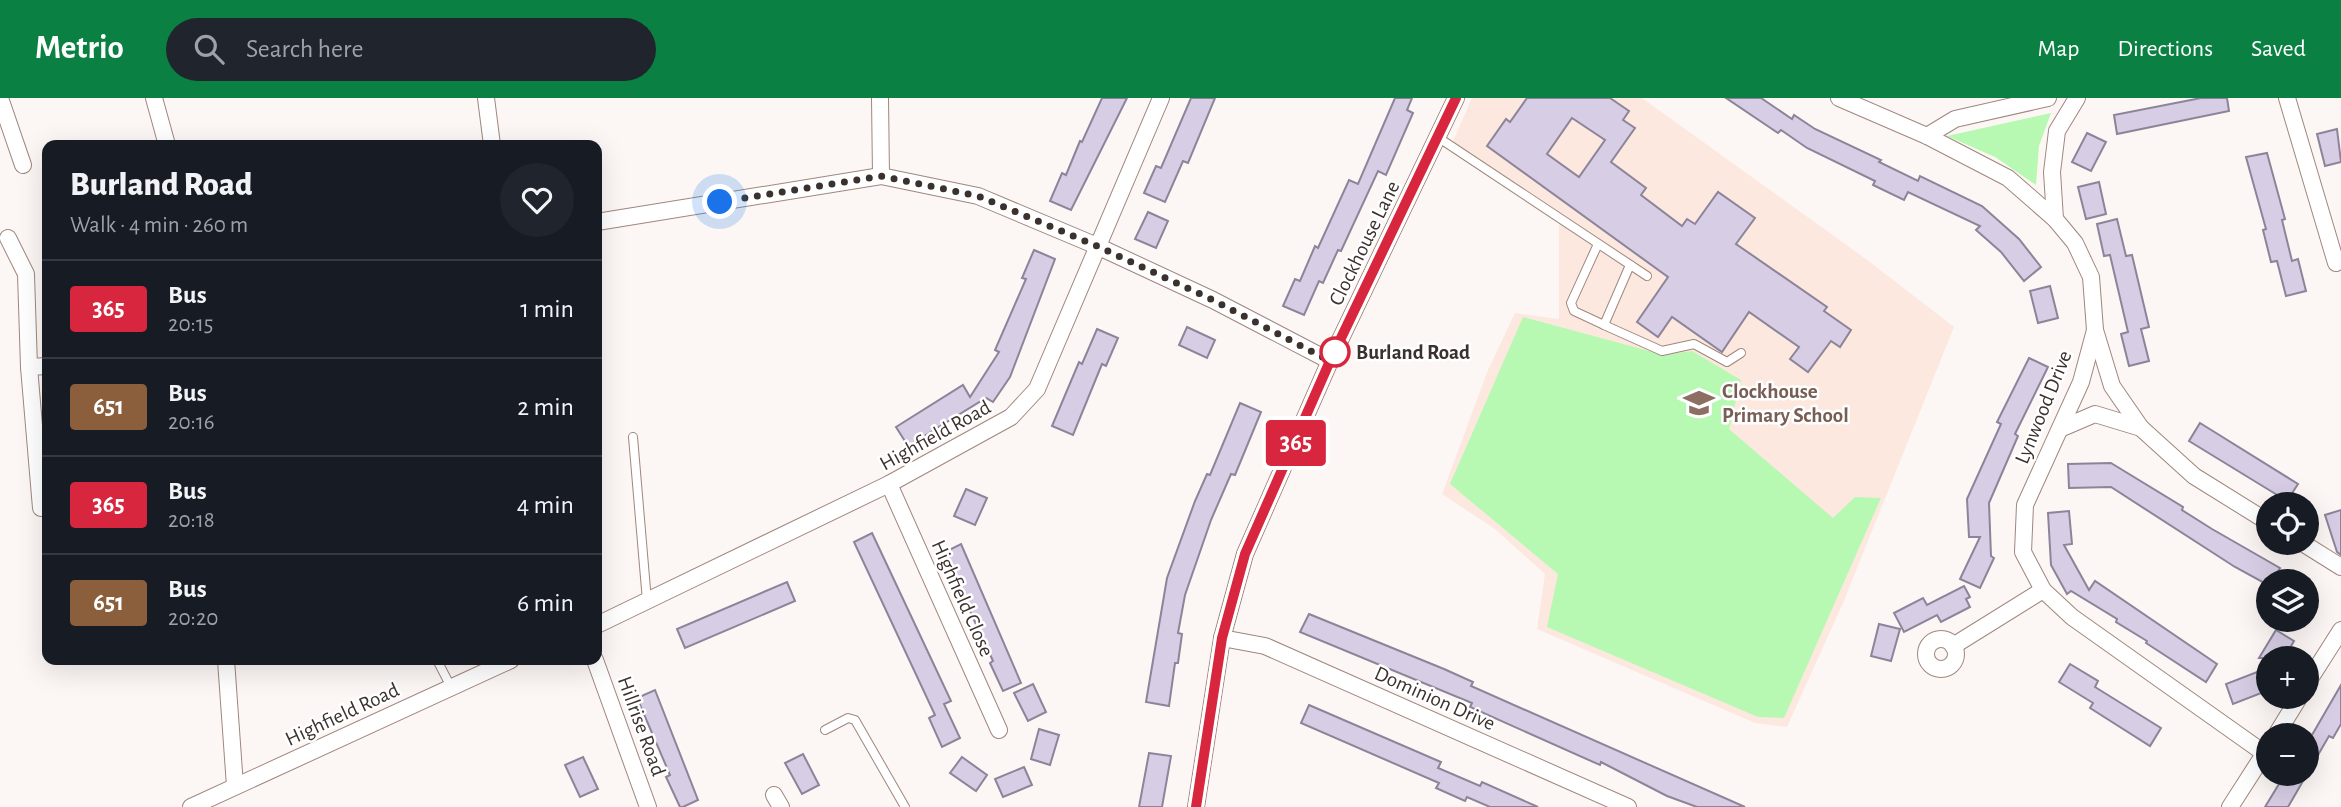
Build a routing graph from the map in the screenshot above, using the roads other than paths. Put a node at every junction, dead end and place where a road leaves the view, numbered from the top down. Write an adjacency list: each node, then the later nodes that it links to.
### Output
1 (1, 98): 15 (street)
2 (154, 98): 13 (street)
3 (486, 98): 14 (street)
4 (880, 98): 16 (street)
5 (1161, 98): 21 (street, Highfield Road)
6 (1456, 98): 12 (street, Clockhouse Lane)
7 (1839, 98): 11 (street, Lynwood Drive)
8 (2048, 98): 11 (street)
9 (2077, 98): 17 (street)
10 (2287, 98): 22 (street)
11 (1927, 136): 17 (street, Lynwood Drive)
12 (1439, 138): 20 (lane); 28 (street, Clockhouse Lane)
13 (166, 140)
14 (491, 140)
15 (23, 166)
16 (881, 176): 18 (street); 21 (street)
17 (2055, 219): 26 (street, Lynwood Drive)
18 (602, 221)
19 (8, 238): 30 (street)
20 (1598, 244): 23 (lane); 25 (lane)
21 (1097, 246): 28 (street); 34 (street, Highfield Road)
22 (2336, 263)
23 (1630, 265): 24 (lane); 25 (lane)
24 (1647, 276)
25 (1604, 325): 27 (lane)
26 (2095, 330): 31 (street); 32 (street, Lynwood Drive)
27 (1741, 353)
28 (1330, 361): 43 (street, Clockhouse Lane)
29 (42, 366): 30 (street)
30 (29, 367): 35 (street)
31 (2141, 428): 32 (street); 36 (street)
32 (2060, 429): 39 (street, Lynwood Drive)
33 (633, 437): 40 (lane)
34 (889, 484): 40 (street, Highfield Road); 52 (street, Highfield Close)
35 (41, 508)
36 (2256, 515)
37 (2319, 553): 38 (street)
38 (2341, 567)
39 (2043, 590): 44 (street); 53 (street, Lynwood Drive)
40 (646, 601): 41 (street, Highfield Road)
41 (602, 623)
42 (2341, 630): 49 (street)
43 (1222, 638): 59 (street, Clockhouse Lane); 60 (street, Dominion Drive)
44 (1953, 646)
45 (226, 665): 55 (street)
46 (440, 665): 50 (lane)
47 (500, 665): 50 (street, Highfield Road)
48 (596, 665): 57 (street, Hillrise Road)
49 (2319, 665)
50 (451, 687): 55 (street, Highfield Road)
51 (825, 730): 58 (lane)
52 (999, 730)
53 (2256, 743)
54 (2256, 766): 61 (street)
55 (235, 786): 56 (street, Highfield Road)
56 (194, 806)
57 (648, 807)
58 (905, 807)
59 (1196, 807)
60 (1628, 807)
61 (2230, 807)

